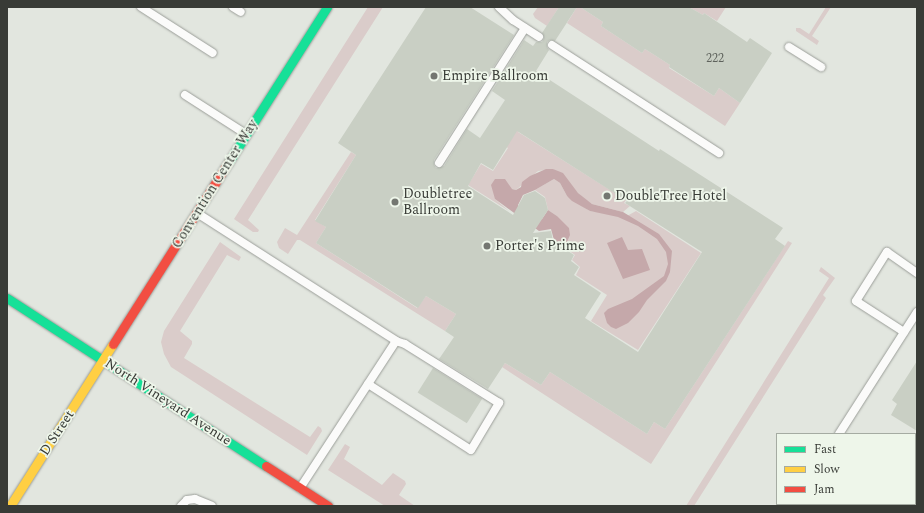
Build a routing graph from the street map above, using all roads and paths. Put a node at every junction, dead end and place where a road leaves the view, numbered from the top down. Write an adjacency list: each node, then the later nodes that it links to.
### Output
1 (141, 7): 10 (lane)
2 (233, 7): 5 (lane)
3 (327, 7): 13 (street, Convention Center Way)
4 (499, 7): 6 (lane)
5 (241, 12)
6 (525, 28): 7 (lane); 15 (lane)
7 (540, 37)
8 (552, 45): 14 (lane)
9 (789, 47): 11 (lane)
10 (213, 53)
11 (822, 67)
12 (185, 95): 13 (lane)
13 (246, 135): 16 (street, Convention Center Way)
14 (719, 153)
15 (439, 163)
16 (197, 213): 21 (lane); 22 (street, Convention Center Way)
17 (917, 273): 20 (lane)
18 (7, 298): 22 (street, North Vineyard Avenue)
19 (917, 312): 20 (lane)
20 (904, 332): 24 (lane)
21 (396, 341): 23 (lane); 23 (lane)
22 (103, 361): 25 (street, North Vineyard Avenue); 27 (street, D Street)
23 (368, 384): 25 (lane)
24 (841, 433)
25 (300, 488): 26 (street, North Vineyard Avenue)
26 (323, 505)
27 (10, 506)
28 (181, 506): 29 (lane)
29 (212, 506)

